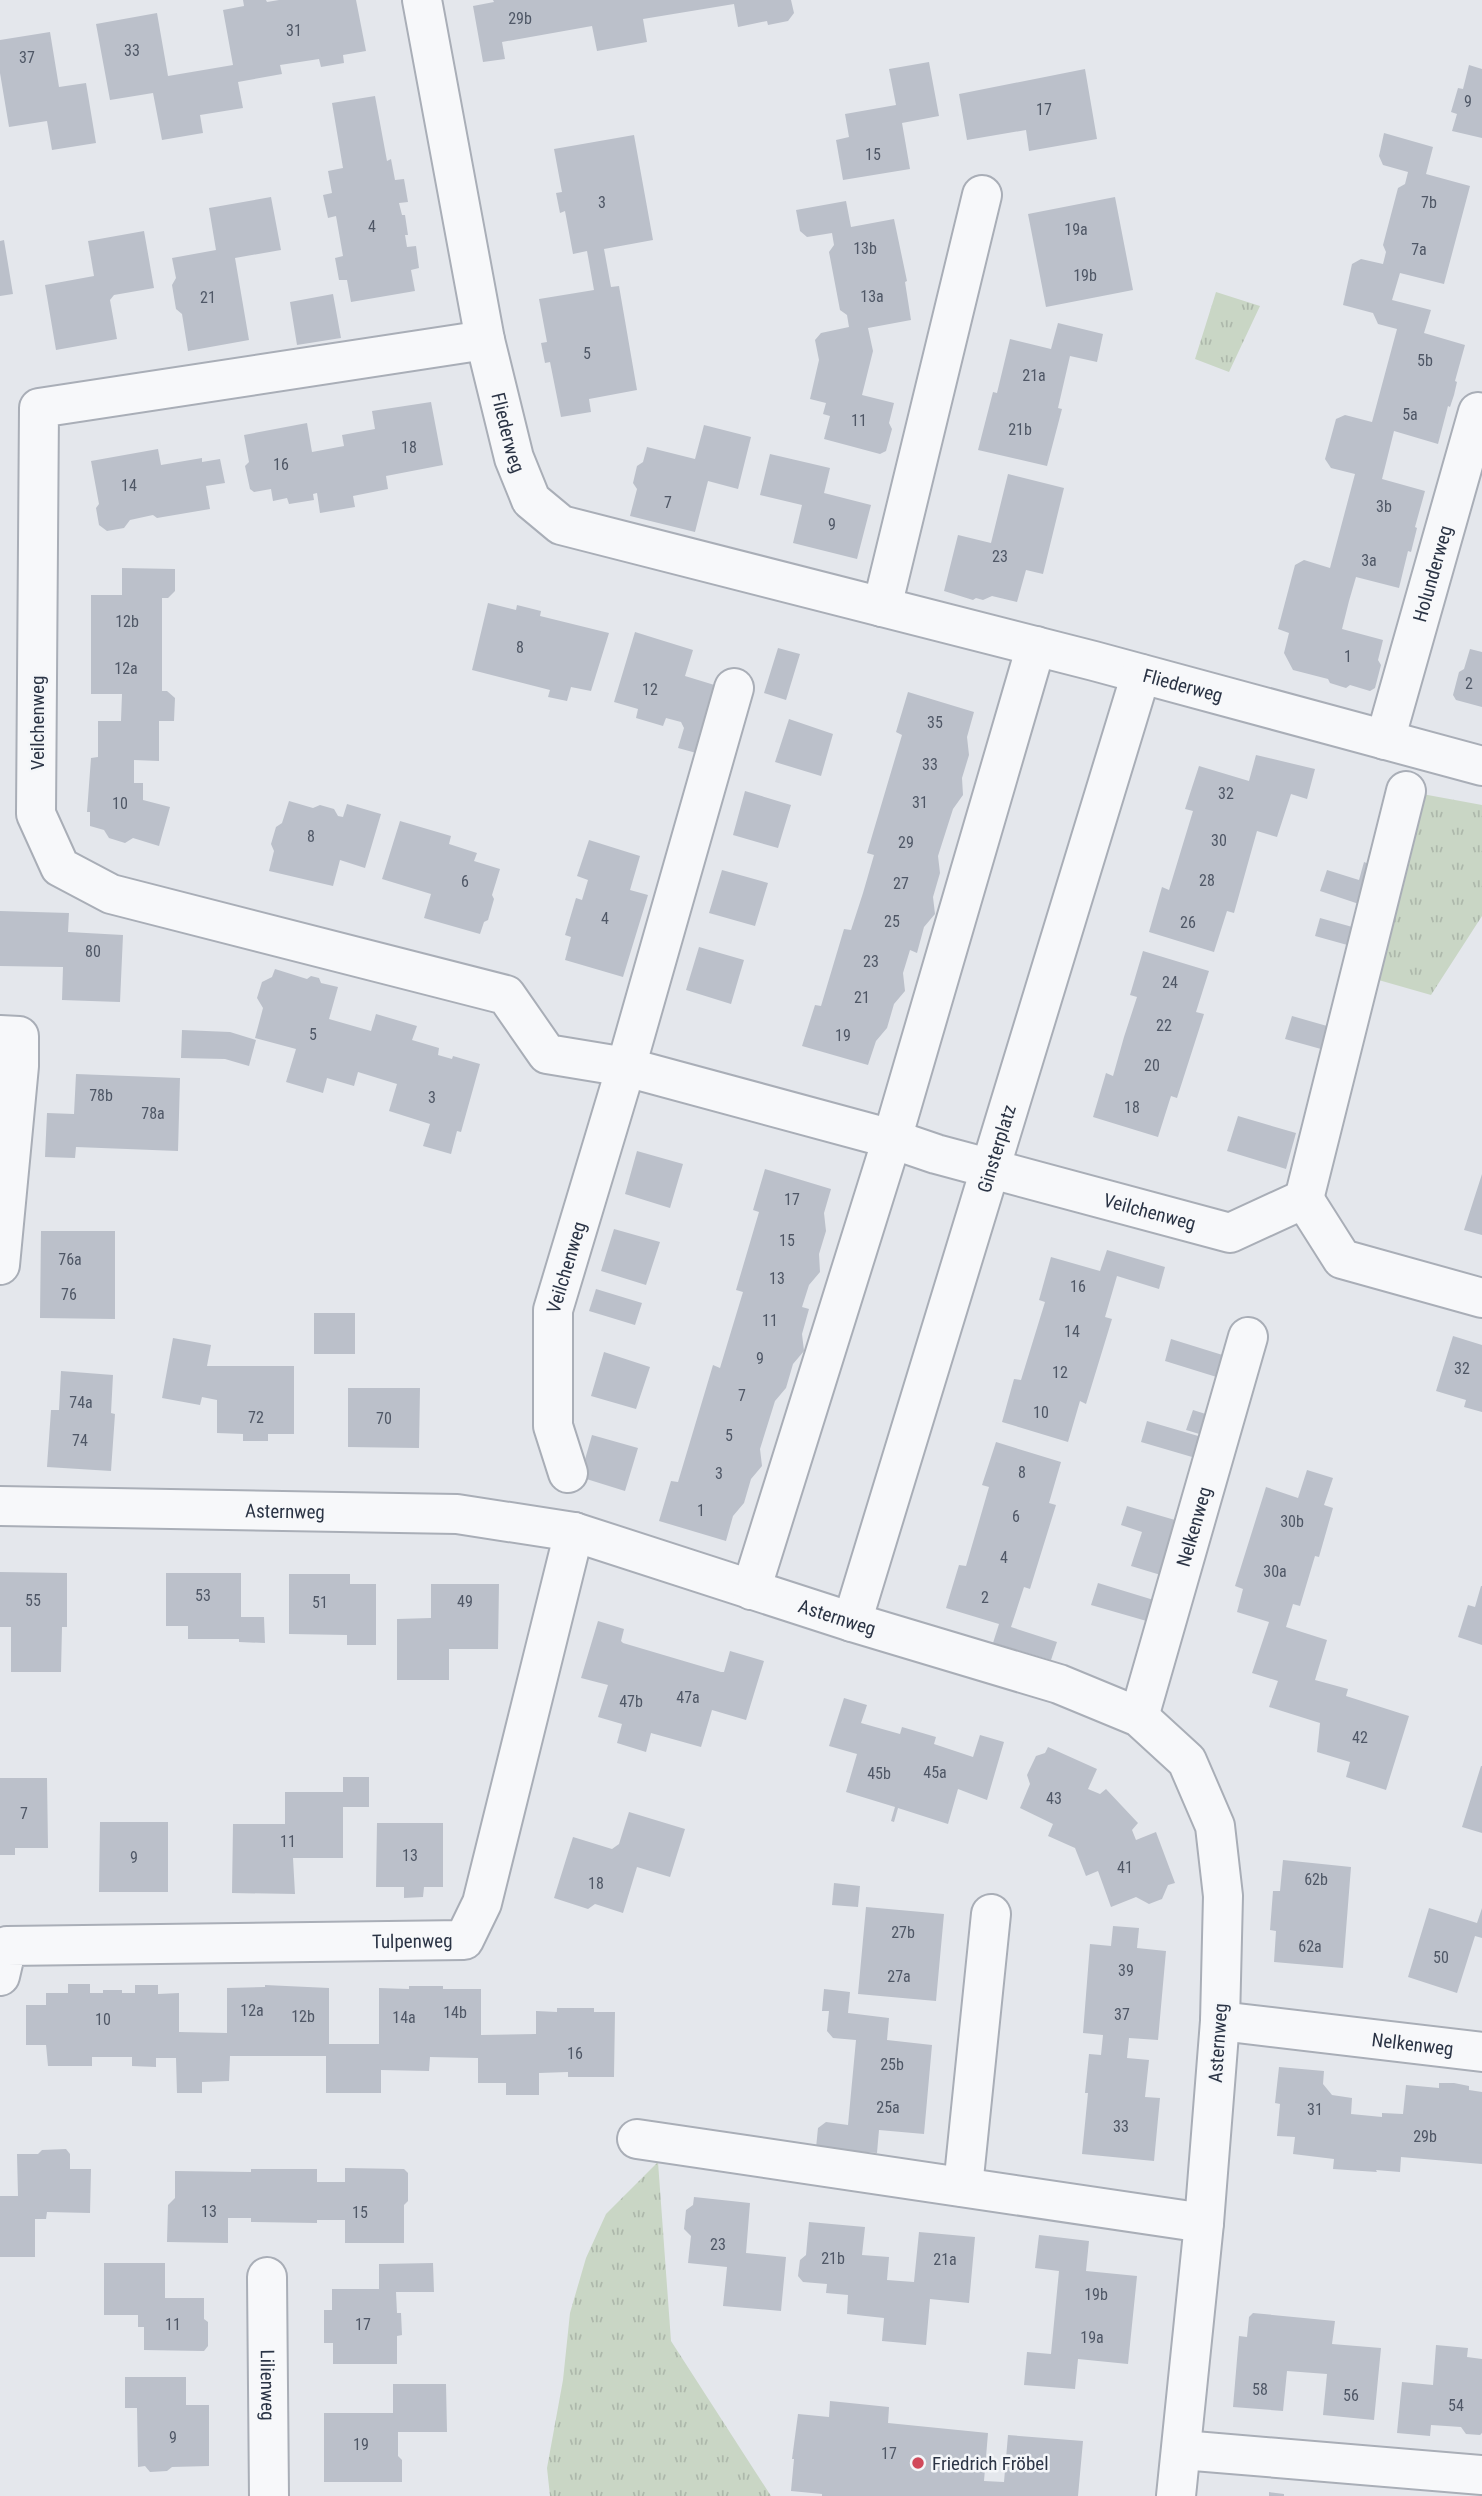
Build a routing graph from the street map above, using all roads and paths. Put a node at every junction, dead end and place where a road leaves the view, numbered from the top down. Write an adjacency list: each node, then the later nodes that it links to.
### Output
1 (422, 0): 3 (street, Fliederweg)
2 (982, 195): 5 (street)
3 (485, 340): 5 (street, Fliederweg); 13 (street, Veilchenweg)
4 (1482, 414): 9 (street, Holunderweg)
5 (882, 607): 6 (street, Fliederweg)
6 (1036, 646): 7 (street, Fliederweg); 14 (street)
7 (1141, 674): 9 (street, Fliederweg); 15 (street, Ginsterplatz)
8 (734, 688): 13 (street, Veilchenweg)
9 (1385, 740): 10 (street, Fliederweg)
10 (1482, 766)
11 (1406, 791): 16 (street)
12 (0, 1035): 17 (street)
13 (626, 1067): 14 (street, Veilchenweg); 20 (street, Veilchenweg)
14 (892, 1139): 15 (street, Veilchenweg); 23 (street)
15 (990, 1168): 16 (street, Veilchenweg); 24 (street, Ginsterplatz)
16 (1304, 1199): 18 (street)
17 (0, 1265)
18 (1482, 1298)
19 (1248, 1337): 25 (street, Nelkenweg)
20 (568, 1473)
21 (0, 1506): 22 (street, Asternweg)
22 (574, 1532): 23 (street, Asternweg); 27 (street, Tulpenweg)
23 (751, 1590): 24 (street, Asternweg)
24 (852, 1622): 25 (street, Asternweg)
25 (1139, 1717): 28 (street, Asternweg)
26 (990, 1914): 31 (street)
27 (0, 1976)
28 (1220, 2021): 29 (street, Nelkenweg); 32 (street, Asternweg)
29 (1482, 2052)
30 (637, 2139): 31 (street)
31 (963, 2187): 32 (street)
32 (1204, 2223): 34 (street, Asternweg)
33 (267, 2277): 36 (street, Lilienweg)
34 (1182, 2450): 35 (street); 37 (street, Asternweg)
35 (1482, 2475)
36 (269, 2496)
37 (1176, 2496)

